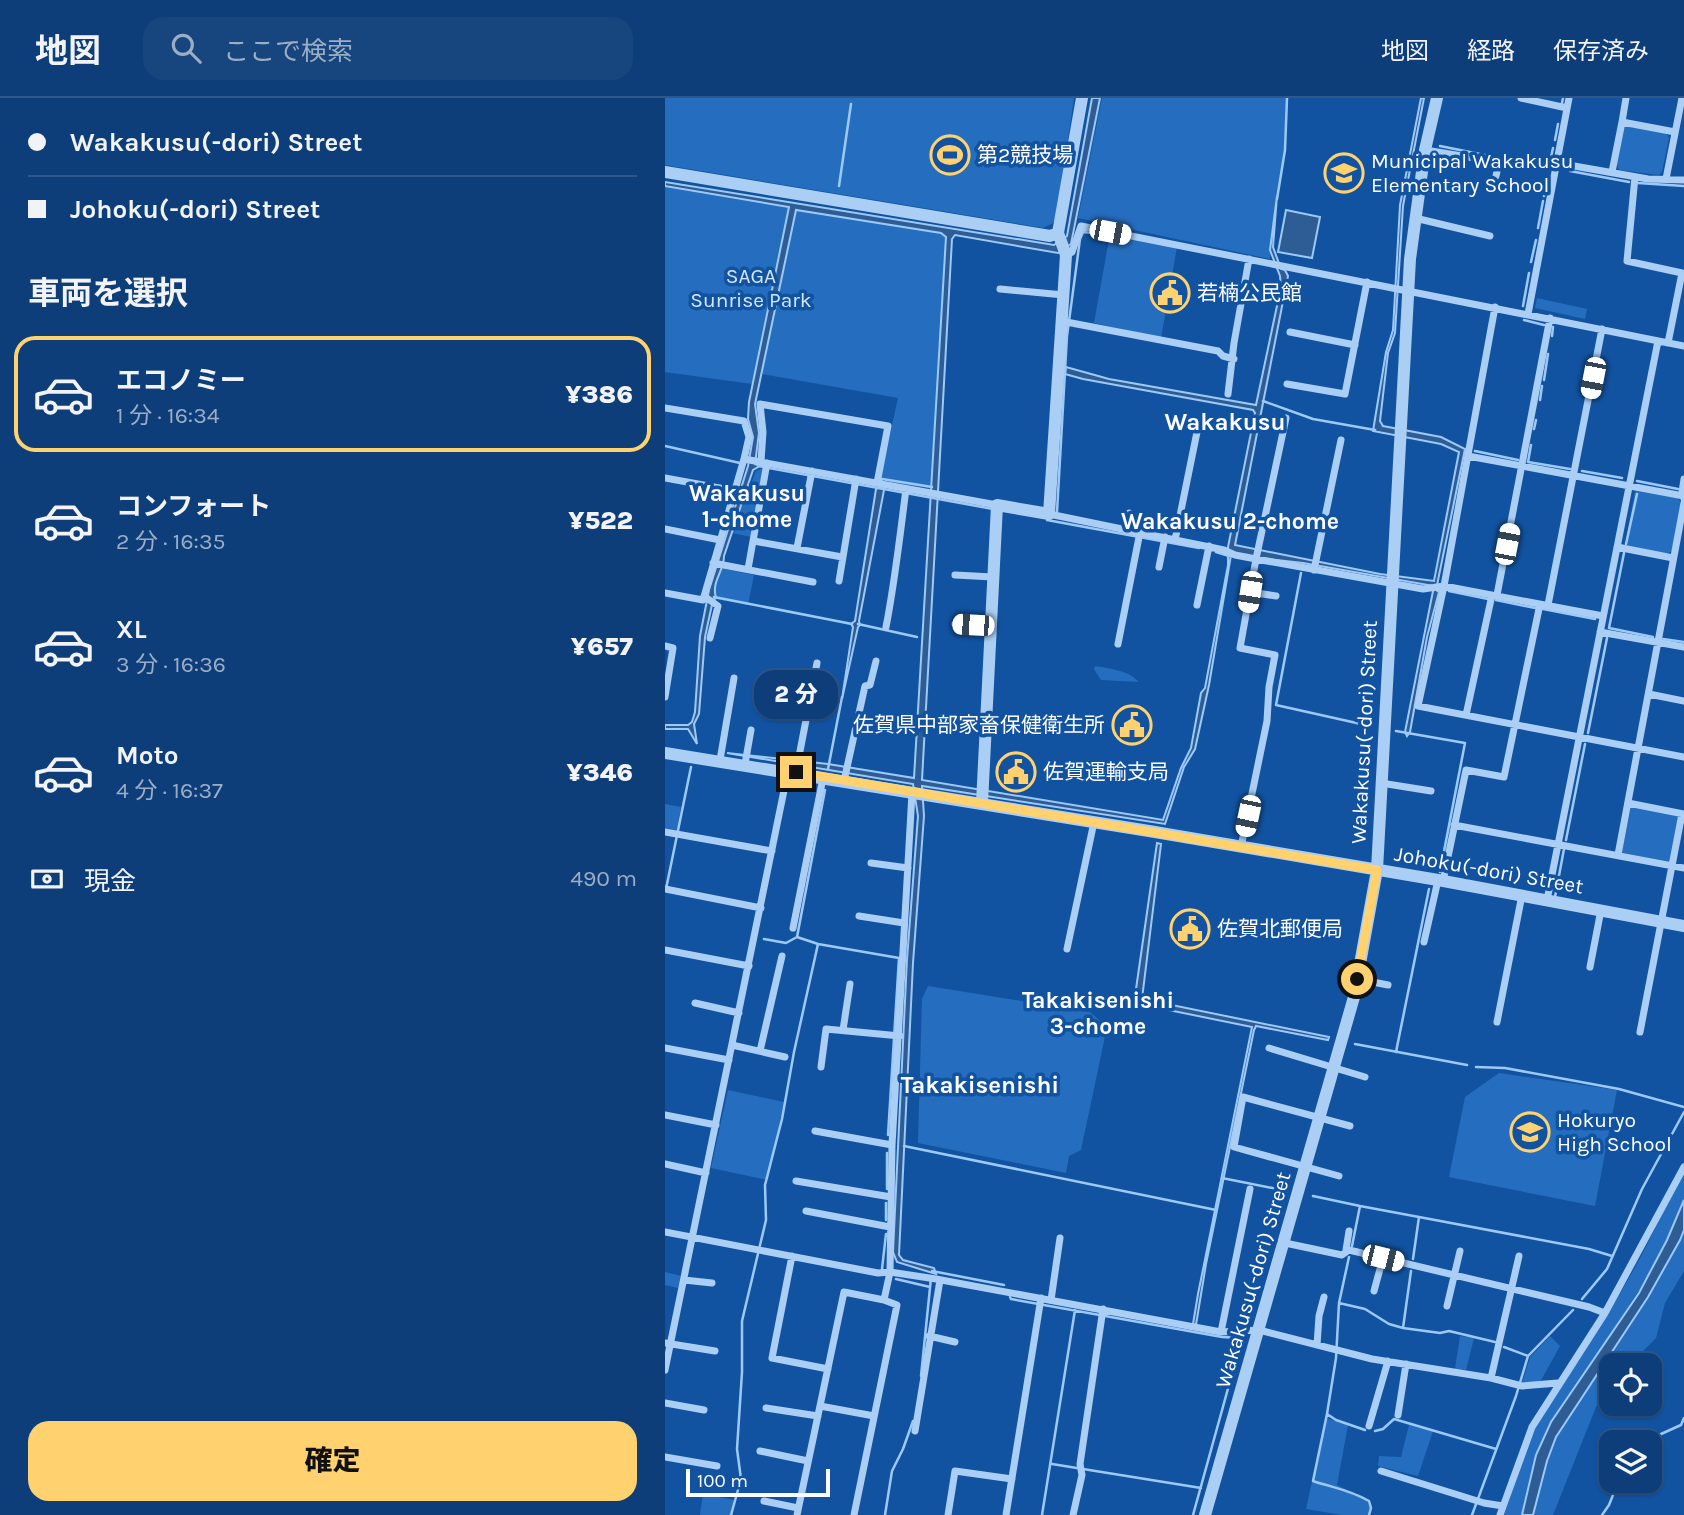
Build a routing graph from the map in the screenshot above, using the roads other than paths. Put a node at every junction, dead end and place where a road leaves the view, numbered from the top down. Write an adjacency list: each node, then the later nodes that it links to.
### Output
1 (1082, 98): 19 (street)
2 (1437, 98): 10 (street, Wakakusu(-dori) Street)
3 (1521, 98): 7 (street)
4 (1569, 98): 7 (street)
5 (1626, 98): 8 (street)
6 (1682, 98): 9 (street)
7 (1567, 108): 11 (street)
8 (1622, 122): 9 (street); 13 (street)
9 (1675, 132): 16 (street)
10 (1425, 150): 14 (street); 18 (street, Wakakusu(-dori) Street)
11 (1556, 163): 13 (street); 28 (street)
12 (665, 172): 19 (street)
13 (1612, 172): 15 (street)
14 (1496, 176)
15 (1635, 177): 16 (street); 34 (street)
16 (1666, 179): 17 (street)
17 (1684, 180)
18 (1415, 218): 20 (street); 25 (street, Wakakusu(-dori) Street)
19 (1058, 233): 21 (street)
20 (1490, 236)
21 (1066, 255): 22 (street); 26 (street)
22 (1249, 259): 23 (street); 37 (street)
23 (1367, 282): 25 (street); 35 (street)
24 (1000, 289): 26 (street)
25 (1400, 289): 27 (street); 80 (street, Wakakusu(-dori) Street)
26 (1064, 295): 30 (street)
27 (1496, 307): 28 (street); 44 (street)
28 (1528, 314): 29 (street)
29 (1550, 318): 31 (street); 47 (street)
30 (1067, 322): 37 (street); 60 (street)
31 (1602, 329): 33 (street); 49 (street)
32 (1290, 332): 35 (street)
33 (1658, 341): 34 (street); 54 (street)
34 (1668, 343): 36 (street)
35 (1355, 345): 38 (street)
36 (1684, 346)
37 (1234, 359): 39 (street)
38 (1287, 384)
39 (1228, 394)
40 (665, 408): 45 (street)
41 (1286, 418): 73 (street)
42 (1197, 432): 65 (street)
43 (1342, 440): 77 (street)
44 (1468, 456): 47 (street); 83 (street)
45 (744, 459): 46 (street); 56 (street)
46 (764, 465): 48 (street); 53 (street); 66 (street)
47 (1521, 466): 49 (street); 86 (street)
48 (811, 475): 52 (street); 69 (street)
49 (1575, 476): 54 (street); 90 (street)
50 (665, 478): 56 (street)
51 (1684, 479): 57 (street)
52 (855, 484): 53 (street); 71 (street)
53 (881, 484): 55 (street)
54 (1629, 487): 57 (street); 68 (street)
55 (906, 489): 58 (street); 94 (street)
56 (736, 491): 64 (street)
57 (1684, 499): 72 (street)
58 (996, 509): 60 (street); 79 (street)
59 (1129, 513): 62 (street)
60 (1049, 514): 62 (street)
61 (665, 529): 64 (street)
62 (1125, 529): 63 (street)
63 (1139, 536): 67 (street); 98 (street)
64 (720, 540): 74 (street)
65 (1175, 540): 67 (street); 70 (street)
66 (754, 541): 69 (street); 76 (street)
67 (1164, 541): 75 (street)
68 (1618, 547): 72 (street); 91 (street)
69 (797, 548): 71 (street)
70 (1208, 550): 73 (street); 89 (street)
71 (842, 557): 81 (street)
72 (1673, 558): 97 (street)
73 (1256, 559): 77 (street); 84 (street)
74 (713, 563): 76 (street); 88 (street)
75 (1159, 567)
76 (748, 569): 82 (street)
77 (1314, 570): 80 (street)
78 (955, 575): 79 (street)
79 (993, 577): 93 (street)
80 (1391, 578): 83 (street); 119 (street, Wakakusu(-dori) Street)
81 (839, 581)
82 (813, 582)
83 (1438, 588): 86 (street); 107 (street)
84 (1250, 592): 87 (street); 129 (street)
85 (665, 593): 88 (street)
86 (1495, 595): 90 (street); 107 (street)
87 (1276, 596)
88 (705, 597): 96 (street)
89 (1197, 605)
90 (1544, 605): 91 (street); 108 (street)
91 (1603, 616): 95 (street)
92 (955, 624): 93 (street)
93 (991, 625): 122 (street)
94 (886, 627)
95 (1600, 632): 97 (street); 110 (street)
96 (710, 638)
97 (1658, 642): 100 (street); 104 (street)
98 (1118, 644)
99 (665, 646): 105 (street)
100 (1684, 647)
101 (876, 661): 118 (street)
102 (817, 663): 116 (street)
103 (734, 678): 115 (street)
104 (1649, 694): 106 (street); 111 (street)
105 (665, 697)
106 (1684, 701)
107 (1466, 715): 108 (street)
108 (1516, 724): 110 (street); 126 (street)
109 (751, 730): 114 (street)
110 (1578, 736): 111 (street); 128 (street)
111 (1639, 748): 113 (street); 123 (street)
112 (665, 753): 115 (street, Johoku(-dori) Street)
113 (1684, 757)
114 (746, 758): 115 (street, Johoku(-dori) Street); 116 (street, Johoku(-dori) Street)
115 (720, 760)
116 (795, 767): 117 (street, Johoku(-dori) Street); 130 (street)
117 (823, 777): 118 (street, Johoku(-dori) Street); 147 (street)
118 (845, 778): 121 (street, Johoku(-dori) Street)
119 (1381, 783): 120 (street); 136 (street, Wakakusu(-dori) Street)
120 (1431, 791)
121 (918, 794): 122 (street, Johoku(-dori) Street); 134 (street)
122 (982, 796): 125 (street, Johoku(-dori) Street)
123 (1628, 803): 124 (street); 131 (street)
124 (1683, 814): 133 (street)
125 (1094, 821): 129 (street, Johoku(-dori) Street); 149 (street)
126 (1454, 825): 128 (street); 137 (street)
127 (673, 833): 130 (street)
128 (1557, 842): 131 (street); 140 (street)
129 (1241, 847): 136 (street, Johoku(-dori) Street)
130 (772, 851): 141 (street)
131 (1618, 855): 133 (street)
132 (871, 863): 134 (street)
133 (1672, 865): 135 (street); 144 (street)
134 (908, 868): 145 (street)
135 (1684, 868)
136 (1377, 870): 137 (street, Johoku(-dori) Street); 154 (street, Wakakusu(-dori) Street)
137 (1441, 881): 139 (street, Johoku(-dori) Street); 148 (street)
138 (667, 890): 141 (street)
139 (1521, 895): 140 (street, Johoku(-dori) Street); 159 (street)
140 (1547, 900): 142 (street, Johoku(-dori) Street)
141 (761, 908): 152 (street)
142 (1601, 910): 144 (street, Johoku(-dori) Street); 153 (street)
143 (859, 916): 145 (street)
144 (1662, 922): 146 (street, Johoku(-dori) Street); 161 (street)
145 (904, 923): 162 (street)
146 (1684, 926)
147 (793, 928)
148 (1424, 942)
149 (1067, 949)
150 (665, 950): 152 (street)
151 (782, 956): 166 (street)
152 (749, 966): 158 (street)
153 (1590, 967)
154 (1357, 979): 156 (street); 170 (street, Wakakusu(-dori) Street)
155 (851, 984): 160 (street)
156 (1388, 985)
157 (695, 1003): 158 (street)
158 (739, 1013): 163 (street)
159 (1497, 1021)
160 (843, 1030): 162 (street); 169 (street)
161 (1640, 1032)
162 (900, 1036): 177 (street)
163 (732, 1045): 166 (street); 168 (street)
164 (665, 1048): 168 (street)
165 (1269, 1048): 170 (street)
166 (760, 1051): 167 (street)
167 (785, 1057)
168 (729, 1060): 174 (street)
169 (821, 1067)
170 (1334, 1068): 171 (street); 173 (street, Wakakusu(-dori) Street)
171 (1365, 1077)
172 (665, 1115): 174 (street)
173 (1320, 1118): 175 (street); 180 (street, Wakakusu(-dori) Street); 180 (street)
174 (716, 1125): 181 (street)
175 (1350, 1126)
176 (815, 1131): 177 (street)
177 (893, 1145): 185 (street)
178 (665, 1164): 181 (street)
179 (1684, 1167): 211 (street)
180 (1306, 1168): 182 (street); 192 (street, Wakakusu(-dori) Street)
181 (706, 1172): 190 (street)
182 (1339, 1176)
183 (796, 1181): 185 (street)
184 (1250, 1189): 213 (street)
185 (891, 1197): 187 (street)
186 (806, 1211): 187 (street)
187 (890, 1227): 198 (street)
188 (1349, 1231): 193 (street)
189 (665, 1232): 190 (street)
190 (693, 1237): 195 (street); 201 (street)
191 (1060, 1238): 207 (street)
192 (1285, 1243): 193 (street); 212 (street, Wakakusu(-dori) Street)
193 (1346, 1250): 197 (street)
194 (1460, 1251): 199 (street)
195 (792, 1256): 198 (street); 221 (street)
196 (1519, 1256): 203 (street)
197 (1383, 1258): 199 (street); 204 (street)
198 (890, 1272): 200 (street); 206 (street)
199 (1454, 1275): 203 (street); 209 (street)
200 (935, 1279): 208 (street); 214 (street)
201 (684, 1280): 202 (street); 216 (street)
202 (712, 1283)
203 (1512, 1289): 211 (street); 223 (street)
204 (1374, 1291)
205 (1324, 1297): 217 (street)
206 (884, 1300): 221 (street); 231 (street)
207 (1051, 1300): 208 (street); 210 (street)
208 (1040, 1302): 239 (street)
209 (1447, 1306)
210 (1102, 1313): 213 (street); 246 (street)
211 (1605, 1314): 224 (street)
212 (1259, 1330): 213 (street); 217 (street); 247 (street, Wakakusu(-dori) Street)
213 (1221, 1332)
214 (929, 1336): 215 (street); 233 (street)
215 (955, 1342)
216 (668, 1343): 218 (street); 222 (street)
217 (1317, 1345): 219 (street)
218 (715, 1351)
219 (1387, 1364): 220 (street); 232 (street)
220 (1406, 1364): 223 (street); 229 (street)
221 (828, 1369): 226 (street)
222 (665, 1370)
223 (1491, 1378): 224 (street)
224 (1558, 1383): 241 (street)
225 (665, 1403): 228 (street)
226 (820, 1406): 230 (street); 231 (street)
227 (766, 1408): 230 (street)
228 (704, 1410)
229 (1398, 1415)
230 (818, 1416): 236 (street)
231 (874, 1416): 243 (street)
232 (1369, 1426)
233 (915, 1432)
234 (760, 1451): 236 (street)
235 (665, 1457): 237 (street)
236 (808, 1461): 242 (street)
237 (717, 1466)
238 (1381, 1471): 241 (street)
239 (1012, 1479): 244 (street); 245 (street)
240 (764, 1501): 242 (street)
241 (1503, 1506): 248 (street)
242 (798, 1511)
243 (854, 1515)
244 (948, 1515)
245 (1006, 1515)
246 (1073, 1515)
247 (1206, 1515)
248 (1500, 1515)

